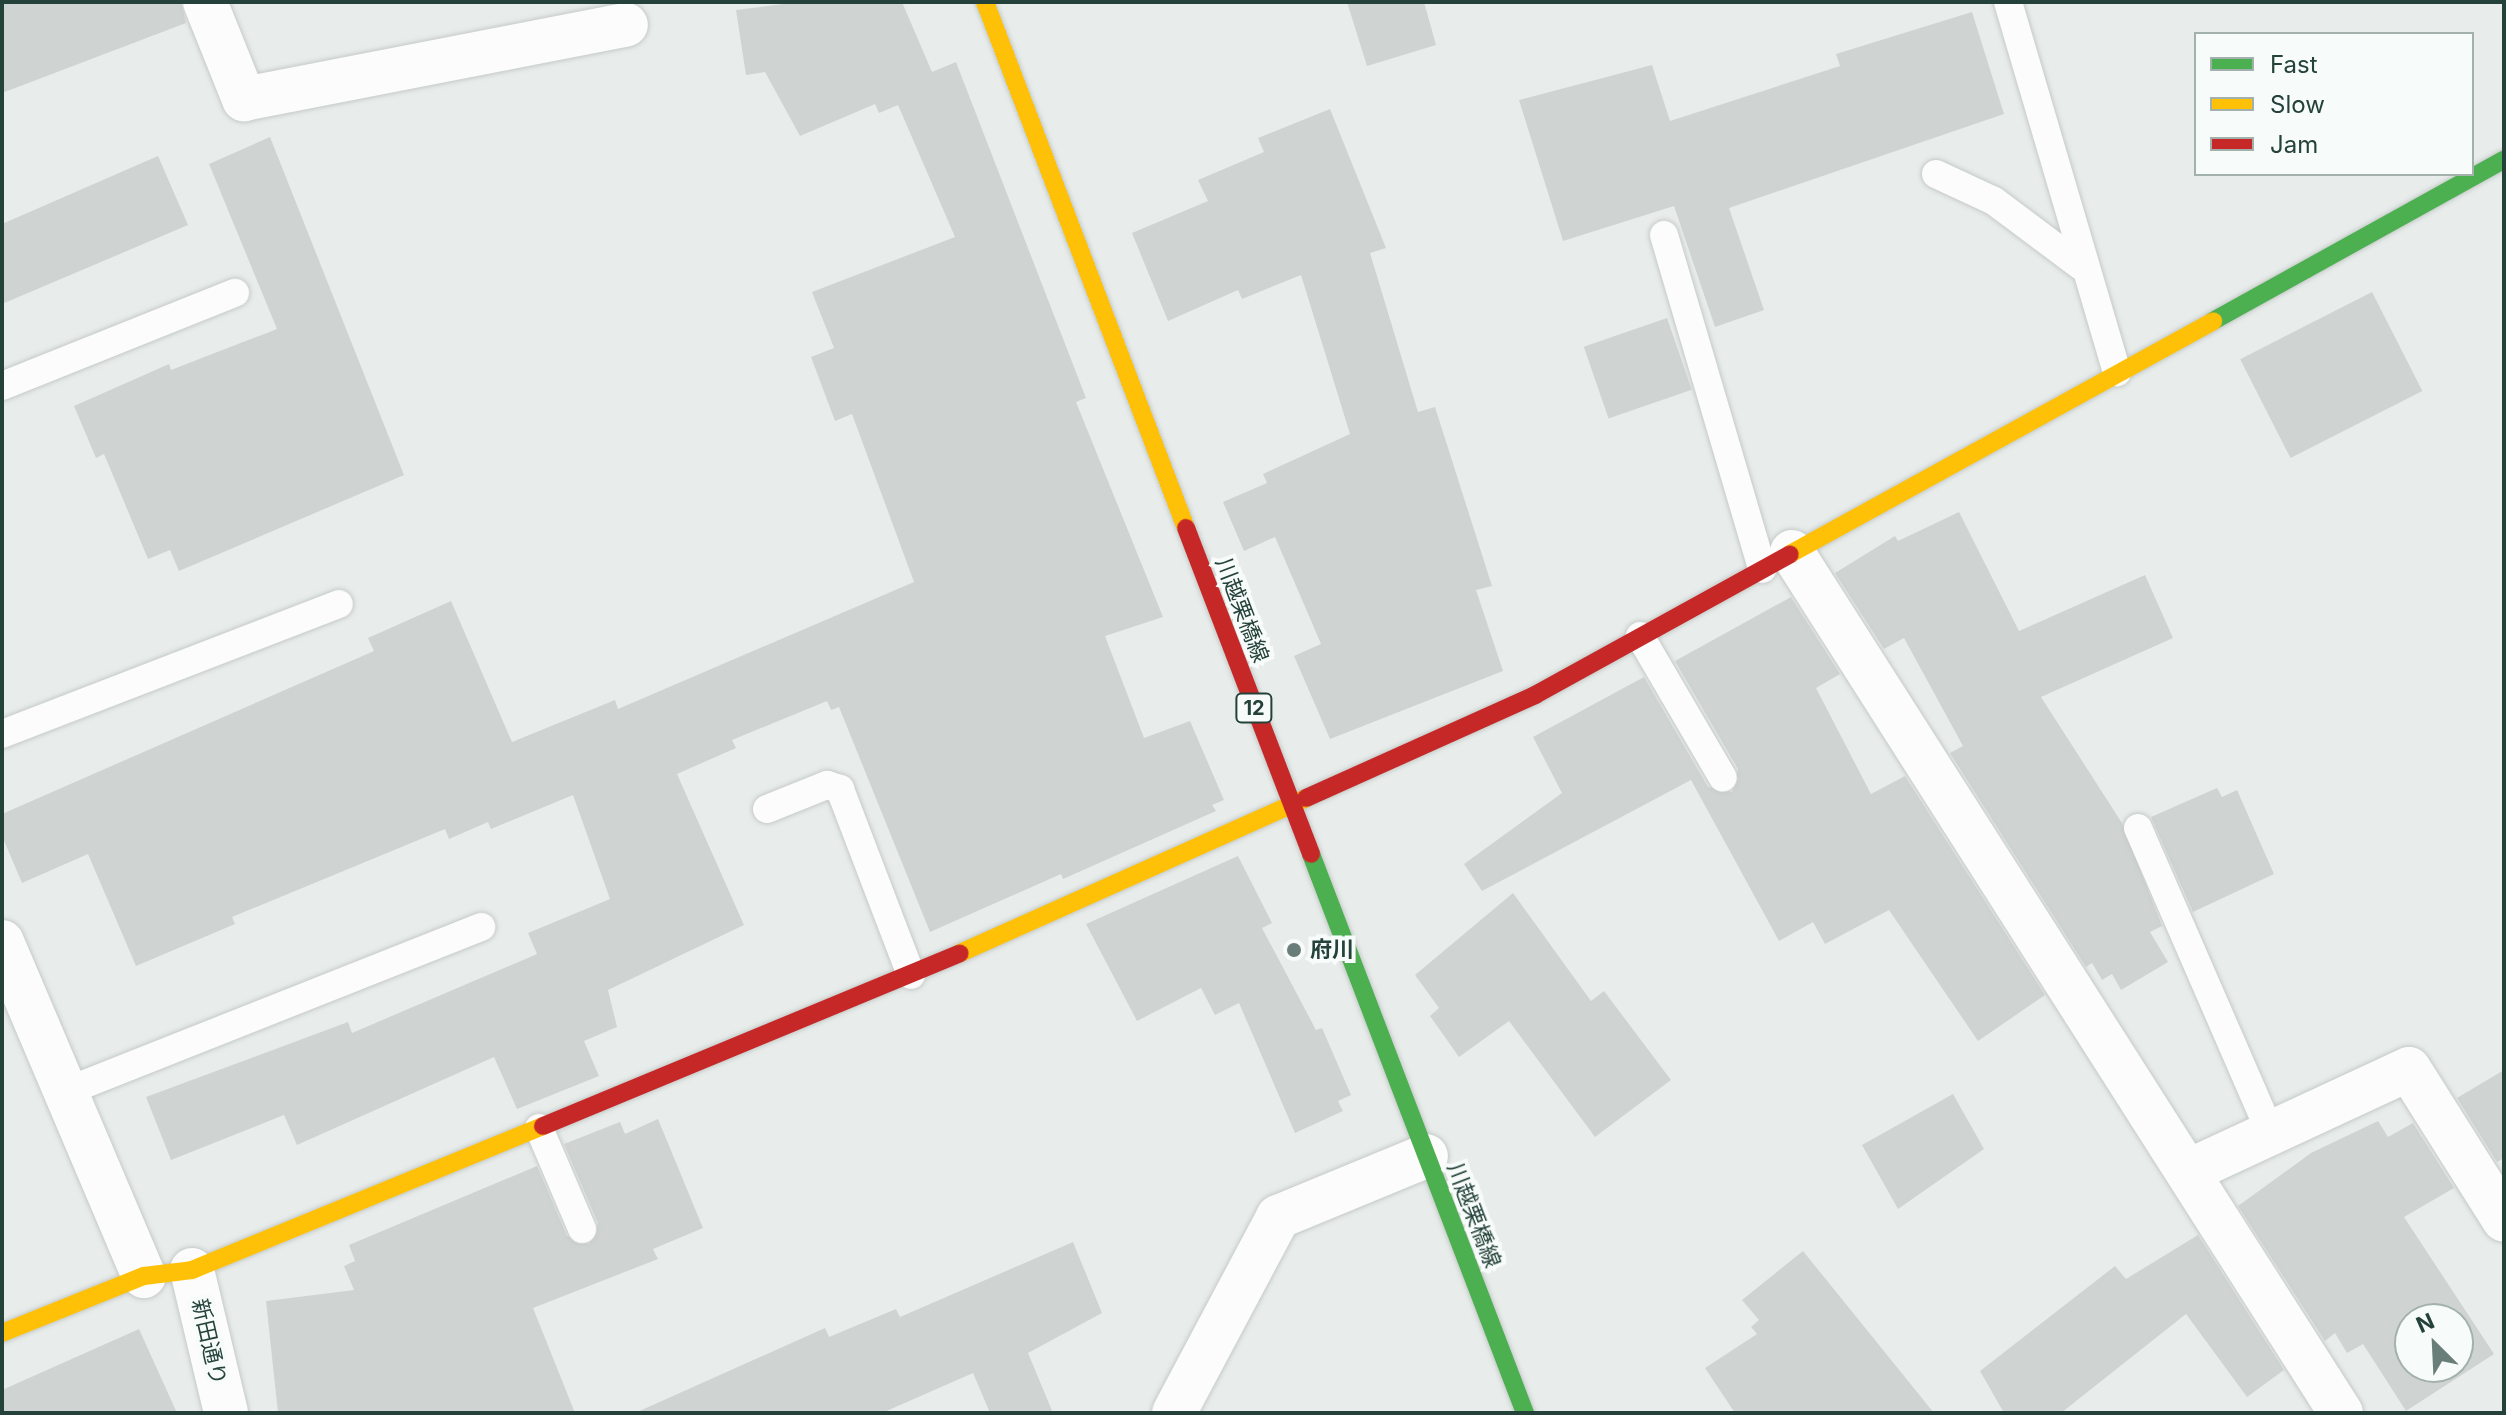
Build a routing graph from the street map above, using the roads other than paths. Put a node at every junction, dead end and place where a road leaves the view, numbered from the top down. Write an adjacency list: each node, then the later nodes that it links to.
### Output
1 (205, 2): 4 (street)
2 (985, 2): 17 (street, 川越栗橋線 / 12)
3 (2008, 2): 8 (lane)
4 (626, 25)
5 (2504, 160): 10 (street)
6 (1936, 174): 8 (lane)
7 (1664, 235): 12 (lane)
8 (2081, 266): 10 (lane)
9 (235, 293): 11 (lane)
10 (2117, 372): 12 (street)
11 (2, 386)
12 (1777, 560): 14 (street); 27 (street)
13 (339, 604): 15 (lane)
14 (1640, 636): 16 (lane); 17 (street)
15 (2, 734)
16 (1723, 778)
17 (1291, 807): 22 (street); 26 (street, 川越栗橋線 / 12)
18 (767, 809): 22 (lane)
19 (2138, 828): 25 (lane)
20 (481, 927): 23 (lane)
21 (2, 942): 23 (street)
22 (911, 975): 24 (street)
23 (62, 1093): 31 (street)
24 (539, 1128): 29 (lane); 30 (street)
25 (2270, 1132): 27 (street); 28 (street)
26 (1426, 1156): 34 (street); 35 (street, 川越栗橋線 / 12)
27 (2189, 1171): 36 (street)
28 (2504, 1220)
29 (582, 1229)
30 (192, 1270): 31 (street); 33 (street, 新田通り)
31 (144, 1276): 32 (street)
32 (2, 1333)
33 (226, 1413)
34 (1174, 1413)
35 (1525, 1413)
36 (2341, 1413)

